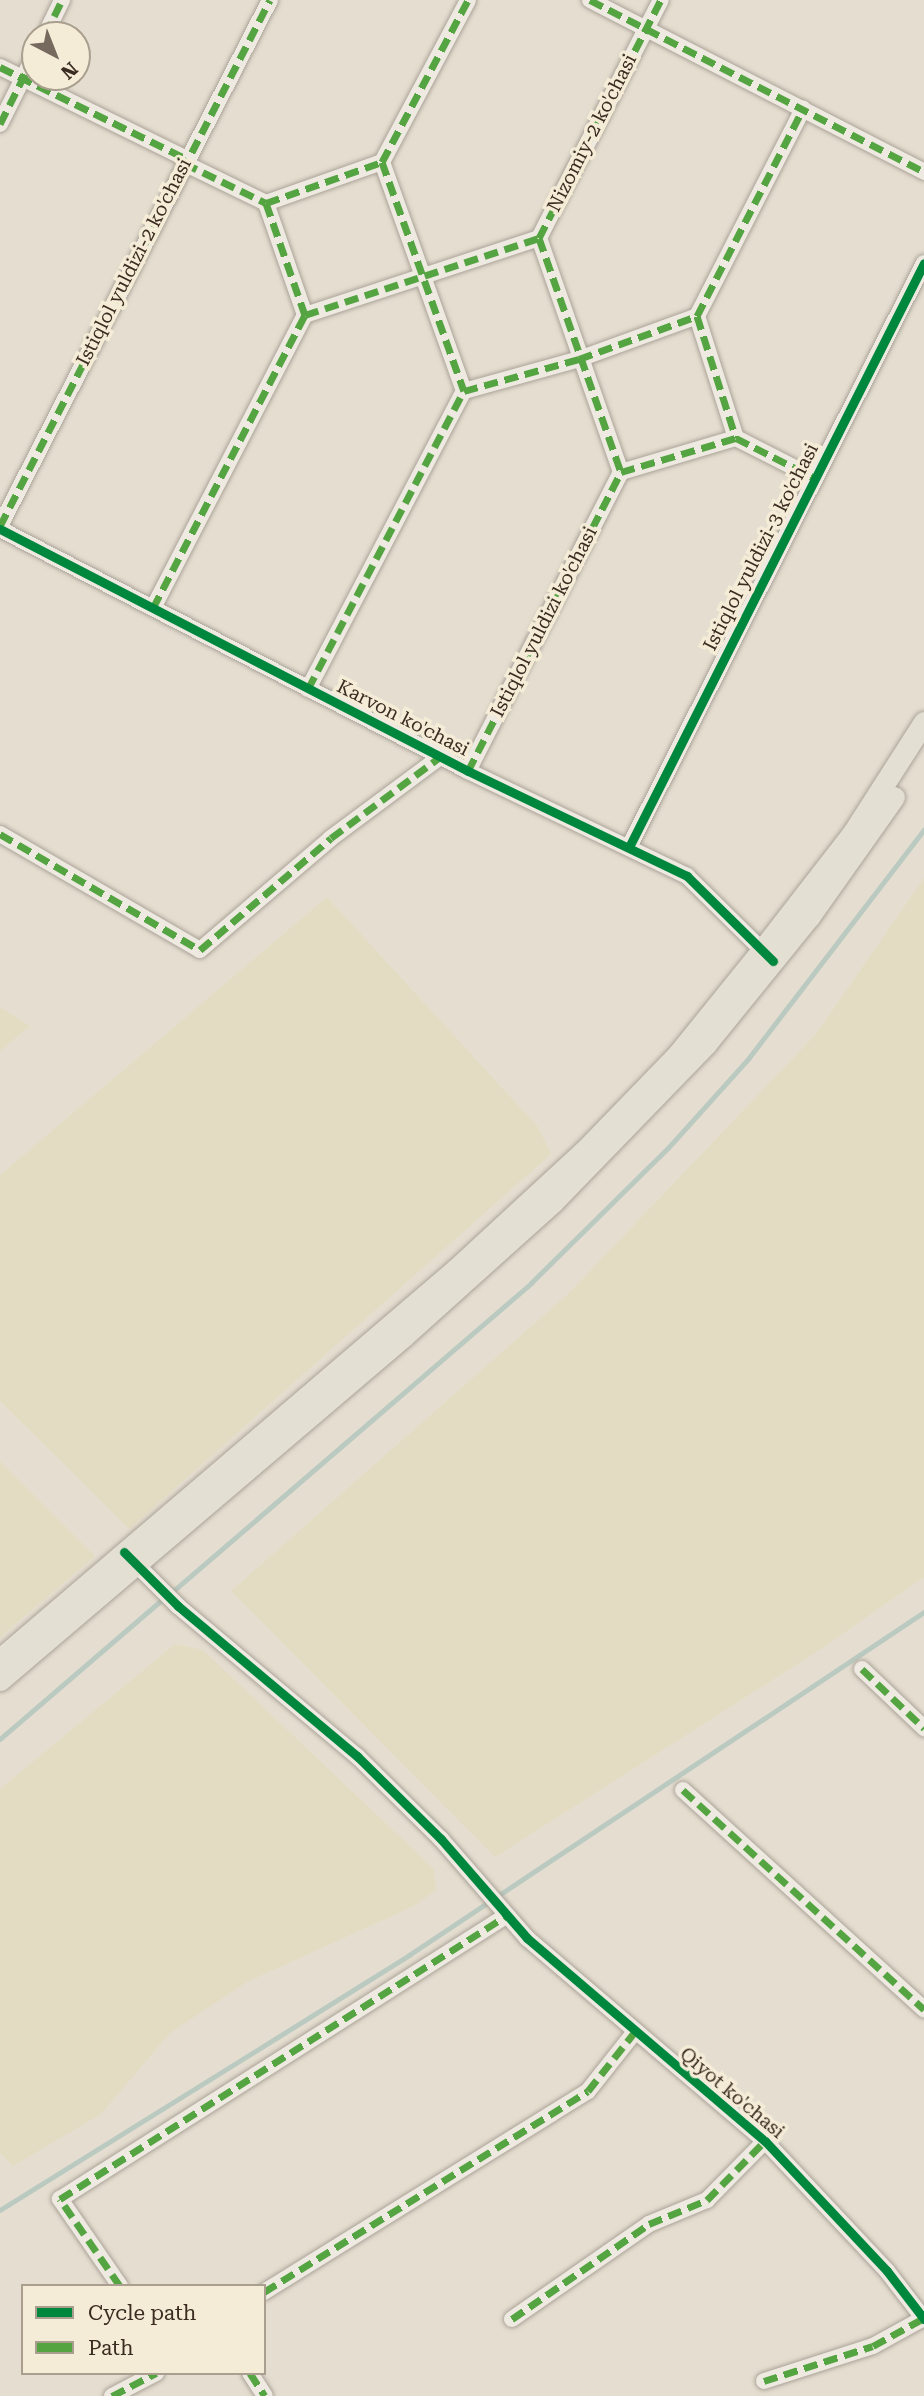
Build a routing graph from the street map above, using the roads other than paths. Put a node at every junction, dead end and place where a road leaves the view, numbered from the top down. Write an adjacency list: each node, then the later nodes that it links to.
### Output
1 (62, 0): 6 (street)
2 (270, 0): 14 (street, Istiqlol yuldizi-2 ko'chasi)
3 (468, 0): 15 (street)
4 (590, 0): 7 (street)
5 (661, 0): 7 (street, Nizomiy-2 ko'chasi)
6 (52, 21)
7 (646, 27): 12 (street); 18 (street, Nizomiy-2 ko'chasi)
8 (0, 67): 9 (street)
9 (21, 78)
10 (21, 83): 13 (street)
11 (47, 91): 14 (street)
12 (803, 109): 16 (street); 22 (street)
13 (0, 124)
14 (185, 161): 17 (street); 28 (street, Istiqlol yuldizi-2 ko'chasi)
15 (382, 162): 17 (street); 20 (street)
16 (924, 172)
17 (266, 203): 21 (street)
18 (539, 238): 20 (street); 23 (street)
19 (924, 262): 27 (street, Istiqlol yuldizi-3 ko'chasi)
20 (426, 278): 21 (street); 24 (street)
21 (306, 315): 29 (street)
22 (697, 316): 23 (street); 25 (street)
23 (579, 359): 24 (street); 26 (street)
24 (464, 391): 30 (street)
25 (736, 438): 26 (street); 27 (street)
26 (621, 472): 34 (street, Istiqlol yuldizi ko'chasi)
27 (815, 478): 36 (street, Istiqlol yuldizi-3 ko'chasi)
28 (0, 527): 29 (street, Karvon ko'chasi)
29 (153, 608): 30 (street, Karvon ko'chasi)
30 (308, 689): 33 (street, Karvon ko'chasi)
31 (924, 722): 37 (main road)
32 (924, 748): 37 (main road)
33 (440, 757): 34 (street, Karvon ko'chasi); 35 (street)
34 (468, 771): 36 (street, Karvon ko'chasi)
35 (0, 834)
36 (629, 846): 37 (street, Karvon ko'chasi)
37 (768, 956): 38 (main road)
38 (130, 1558): 39 (main road); 41 (main road); 44 (street, Qiyot ko'chasi)
39 (0, 1659)
40 (862, 1669): 42 (street)
41 (0, 1680)
42 (924, 1728)
43 (683, 1790): 45 (street)
44 (503, 1913): 46 (street, Qiyot ko'chasi); 48 (street)
45 (924, 2009)
46 (634, 2033): 47 (street, Qiyot ko'chasi); 49 (street)
47 (765, 2141): 50 (street); 51 (street, Qiyot ko'chasi)
48 (119, 2284)
49 (266, 2290)
50 (512, 2319)
51 (924, 2319): 54 (street, Qiyot ko'chasi)
52 (152, 2375): 55 (street)
53 (251, 2375): 56 (street)
54 (764, 2381)
55 (112, 2396)
56 (265, 2396)

